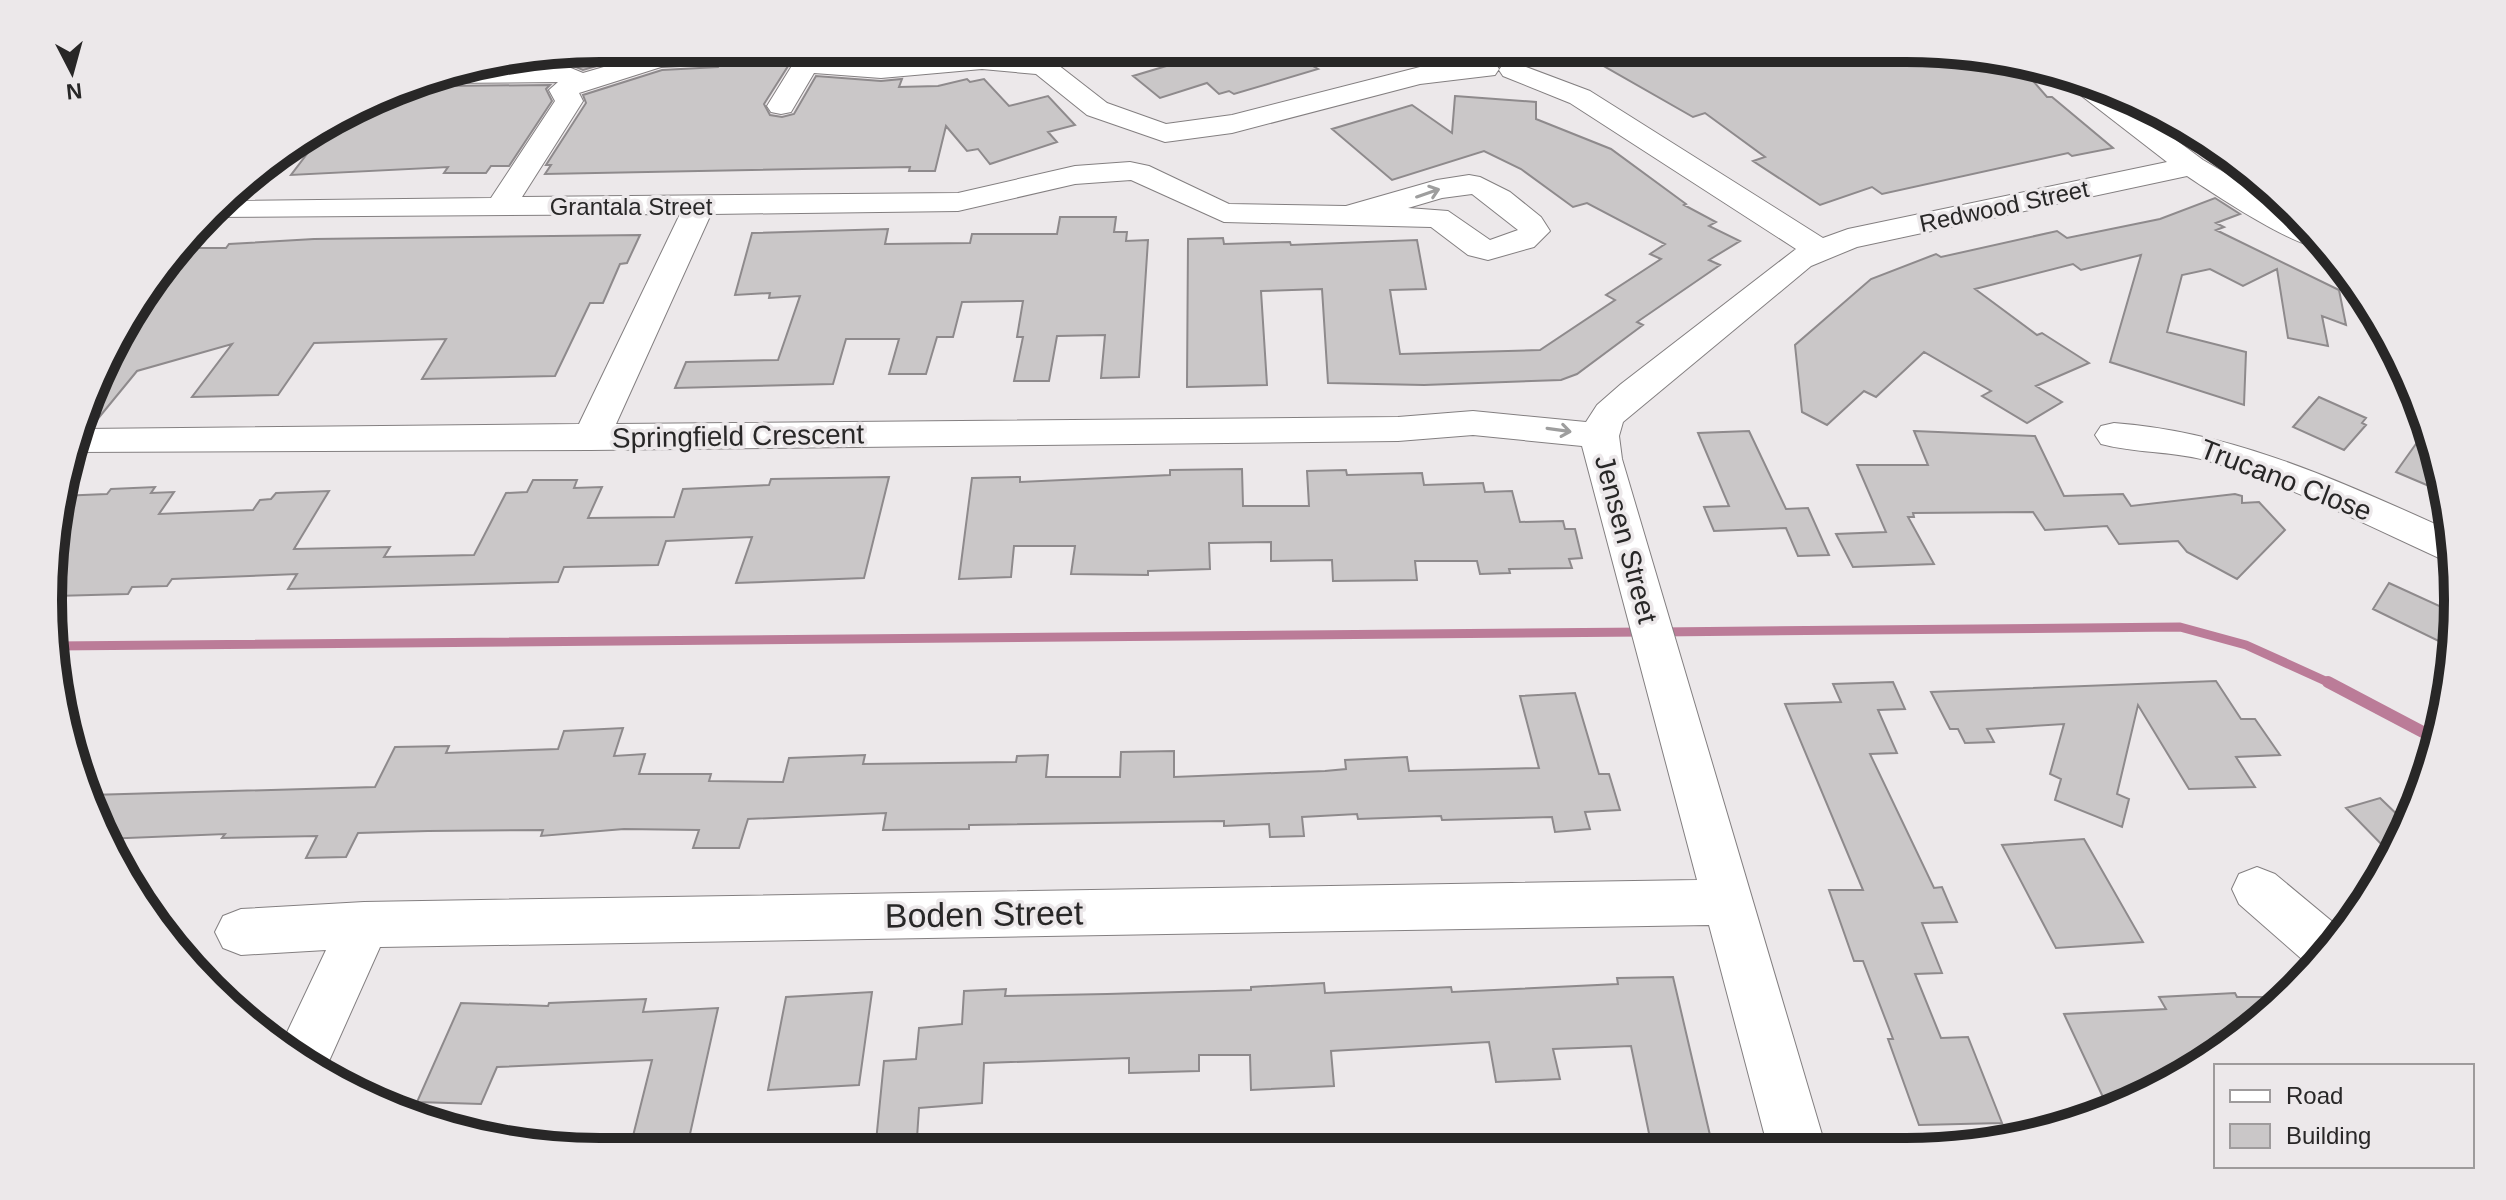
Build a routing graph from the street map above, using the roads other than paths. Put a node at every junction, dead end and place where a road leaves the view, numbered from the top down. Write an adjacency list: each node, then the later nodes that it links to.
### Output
1 (649, 62): 13 (street)
2 (805, 62): 17 (street)
3 (839, 62): 4 (street)
4 (971, 62)
5 (997, 62): 18 (street)
6 (1409, 62): 14 (street)
7 (1464, 62): 10 (street)
8 (1541, 62): 11 (street)
9 (1553, 62): 15 (street)
10 (1485, 69): 11 (street); 14 (street)
11 (1513, 70): 15 (street)
12 (484, 75): 13 (street)
13 (580, 83): 28 (street)
14 (1350, 89): 19 (street)
15 (1580, 97): 32 (street)
16 (2100, 99): 23 (street)
17 (781, 106)
18 (1097, 109): 20 (street); 21 (street)
19 (1233, 124): 20 (street); 22 (street)
20 (1162, 132): 21 (street, Grantala Street); 22 (street)
21 (1104, 145): 24 (street); 25 (street, Grantala Street)
22 (1181, 158): 24 (street, Grantala Street); 26 (street)
23 (2192, 166): 31 (street); 32 (street, Redwood Street)
24 (1134, 172): 25 (street, Grantala Street); 26 (street)
25 (1048, 181): 27 (street, Grantala Street)
26 (1190, 197): 30 (street)
27 (699, 206): 28 (street, Grantala Street); 34 (street)
28 (500, 207): 29 (street, Grantala Street)
29 (231, 210)
30 (1353, 214): 30 (street, one-way to 30)
31 (2286, 220)
32 (1818, 249): 36 (street, Jensen Street)
33 (2114, 435): 37 (street, Trucano Close)
34 (591, 438): 35 (street, Springfield Crescent); 36 (street, Springfield Crescent)
35 (86, 441)
36 (1601, 447): 39 (street, Jensen Street)
37 (2440, 542)
38 (2257, 889): 42 (street)
39 (1727, 902): 40 (street, Boden Street); 44 (street, Jensen Street)
40 (364, 925): 41 (street, Boden Street); 43 (street)
41 (241, 932)
42 (2320, 943)
43 (306, 1050)
44 (1794, 1138)

